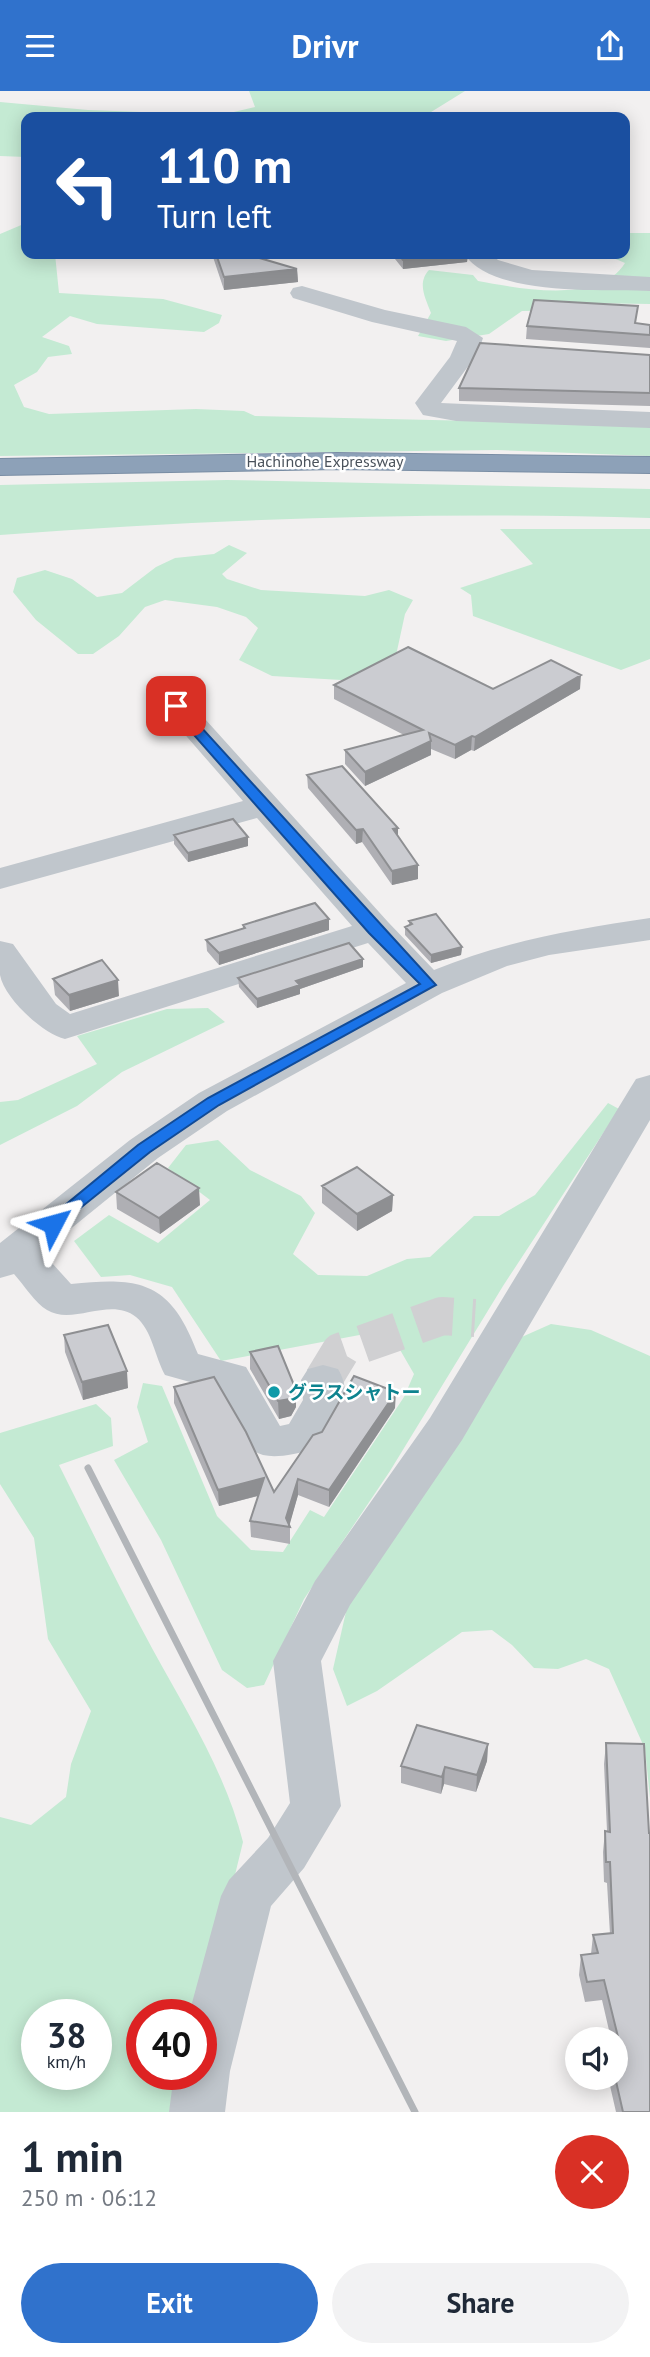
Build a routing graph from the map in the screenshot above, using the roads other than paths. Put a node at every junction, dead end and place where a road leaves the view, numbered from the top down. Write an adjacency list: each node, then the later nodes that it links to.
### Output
1 (483, 259): 2 (street)
2 (650, 284)
3 (302, 293): 4 (street)
4 (470, 345): 5 (street); 6 (street)
5 (498, 347)
6 (650, 420)
7 (650, 465): 8 (highway, Hachinohe Expressway)
8 (0, 467)
9 (0, 477): 10 (highway, Hachinohe Expressway)
10 (650, 480)
11 (176, 706): 12 (street)
12 (263, 806): 13 (street); 15 (street)
13 (0, 879)
14 (650, 929): 17 (street)
15 (375, 930): 16 (street); 17 (street)
16 (0, 952)
17 (429, 985): 19 (street)
18 (650, 1087): 21 (street)
19 (9, 1258): 20 (street)
20 (323, 1380)
21 (197, 2112)

